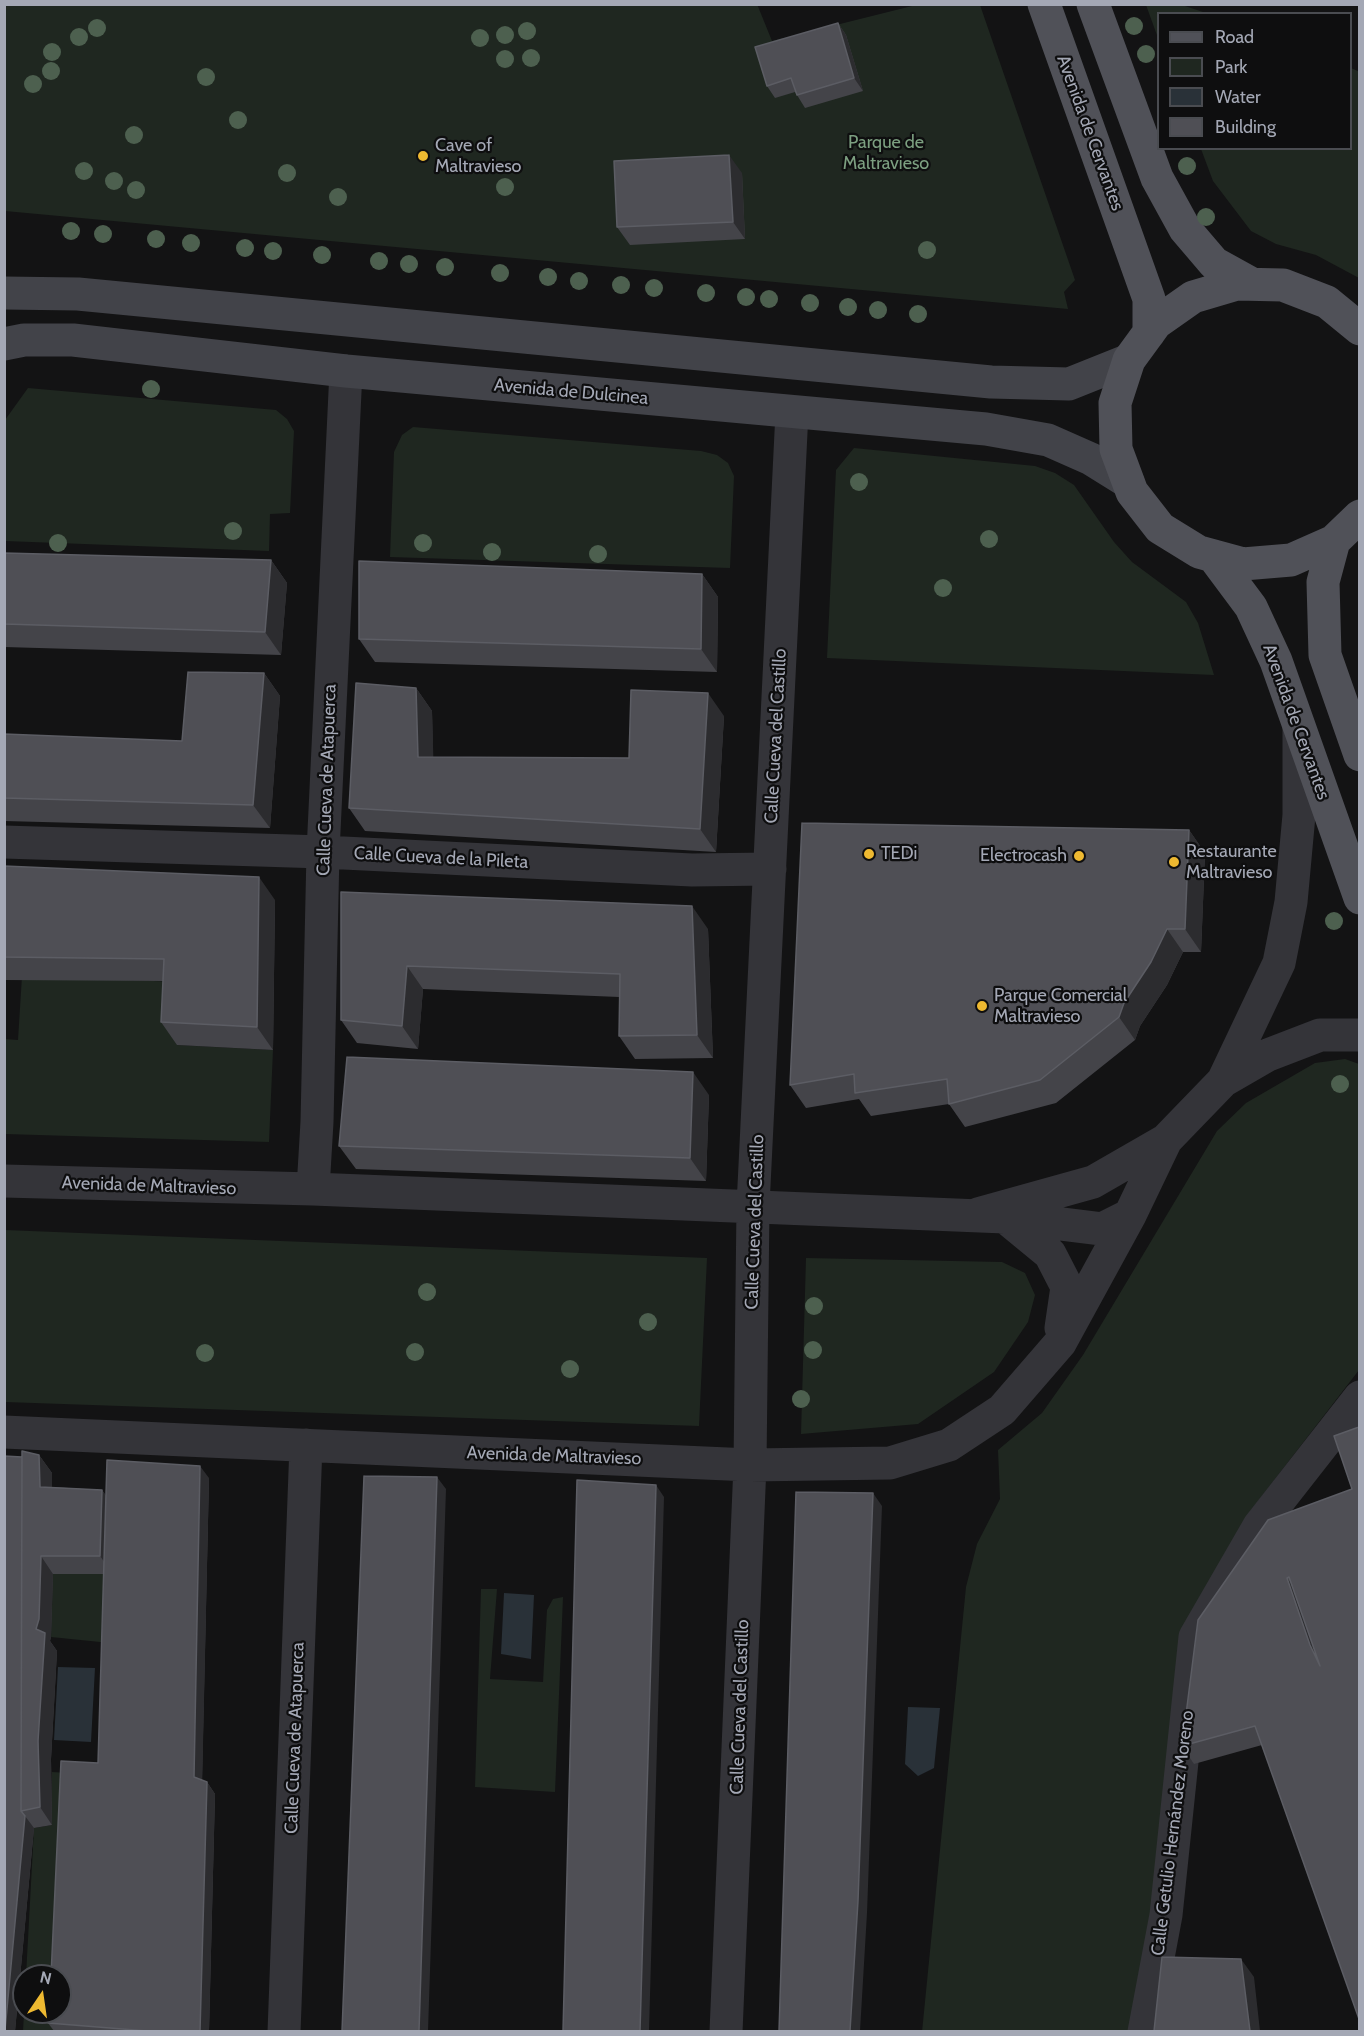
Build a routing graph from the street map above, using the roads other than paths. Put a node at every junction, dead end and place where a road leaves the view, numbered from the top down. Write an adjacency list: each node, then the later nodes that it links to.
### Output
1 (1044, 4): 6 (main road, Avenida de Cervantes)
2 (1093, 4): 3 (main road)
3 (1251, 284): 5 (main road); 6 (main road)
4 (4, 293): 8 (main road)
5 (1359, 329)
6 (1149, 333): 8 (main road)
7 (4, 344): 9 (main road, Avenida de Dulcinea)
8 (1129, 360): 11 (main road)
9 (346, 371): 10 (main road, Avenida de Dulcinea); 18 (street, Calle Cueva de Atapuerca)
10 (792, 412): 11 (main road, Avenida de Dulcinea); 19 (street, Calle Cueva del Castillo)
11 (1128, 482): 14 (main road)
12 (1359, 516): 13 (main road)
13 (1334, 541): 14 (main road); 16 (main road)
14 (1212, 556): 15 (main road, Avenida de Cervantes)
15 (1299, 726): 20 (main road, Avenida de Cervantes); 22 (street, Avenida de Maltravieso)
16 (1359, 755)
17 (4, 842): 18 (street, Calle Cueva de la Pileta)
18 (323, 852): 19 (street, Calle Cueva de la Pileta); 25 (street, Calle Cueva de Atapuerca)
19 (770, 869): 26 (street, Calle Cueva del Castillo)
20 (1359, 898)
21 (1359, 1035): 22 (street, Avenida de Maltravieso)
22 (1223, 1081): 23 (street, Avenida de Maltravieso)
23 (1166, 1140): 27 (street, Avenida de Maltravieso); 28 (street, Avenida de Maltravieso)
24 (4, 1181): 25 (street, Avenida de Maltravieso)
25 (313, 1189): 26 (street, Avenida de Maltravieso)
26 (753, 1206): 28 (street, Avenida de Maltravieso); 33 (street, Calle Cueva del Castillo)
27 (1130, 1215): 28 (street, Avenida de Maltravieso); 29 (street, Avenida de Maltravieso)
28 (991, 1216): 29 (street)
29 (1060, 1343): 33 (street, Avenida de Maltravieso)
30 (1359, 1397): 36 (street, Calle Getulio Hernández Moreno)
31 (4, 1432): 32 (street, Avenida de Maltravieso)
32 (306, 1445): 33 (street, Avenida de Maltravieso); 34 (street, Calle Cueva de Atapuerca)
33 (750, 1465): 35 (street, Calle Cueva del Castillo)
34 (284, 2031)
35 (726, 2031)
36 (1144, 2031)

